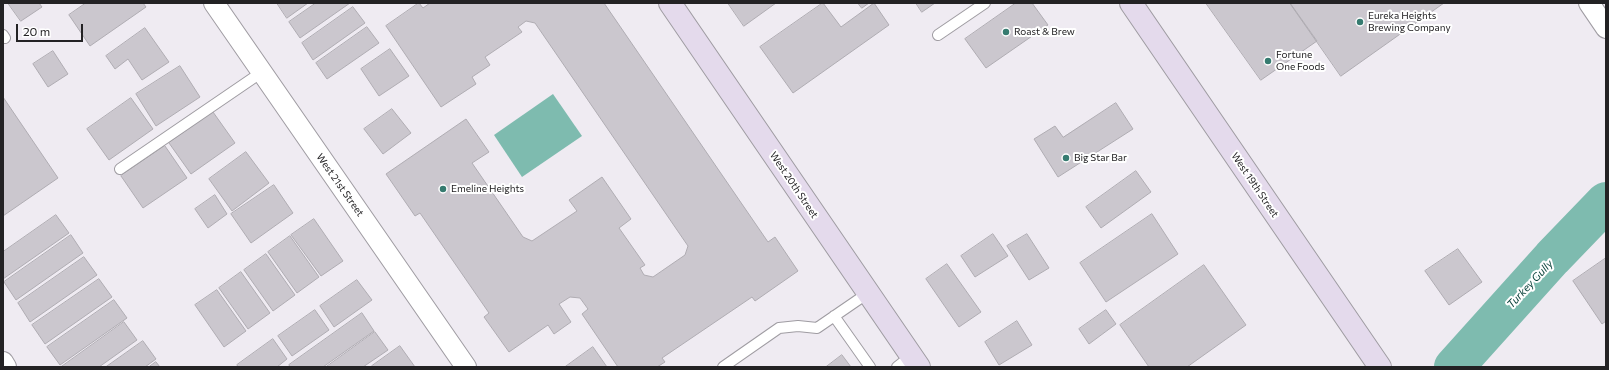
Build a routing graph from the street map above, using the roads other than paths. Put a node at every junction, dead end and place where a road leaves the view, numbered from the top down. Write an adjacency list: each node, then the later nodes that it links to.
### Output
1 (214, 3): 8 (street, West 21st Street)
2 (670, 3): 10 (street, West 20th Street)
3 (985, 3): 7 (lane)
4 (1131, 3): 18 (street, West 19th Street)
5 (1589, 3): 6 (street)
6 (1606, 28)
7 (938, 35)
8 (262, 72): 9 (lane); 15 (street, West 21st Street)
9 (120, 169)
10 (868, 293): 11 (lane); 13 (street, West 20th Street)
11 (834, 316): 16 (lane); 17 (lane)
12 (3, 362): 14 (street)
13 (909, 363)
14 (6, 367)
15 (466, 367)
16 (723, 367)
17 (870, 367)
18 (1380, 367)

